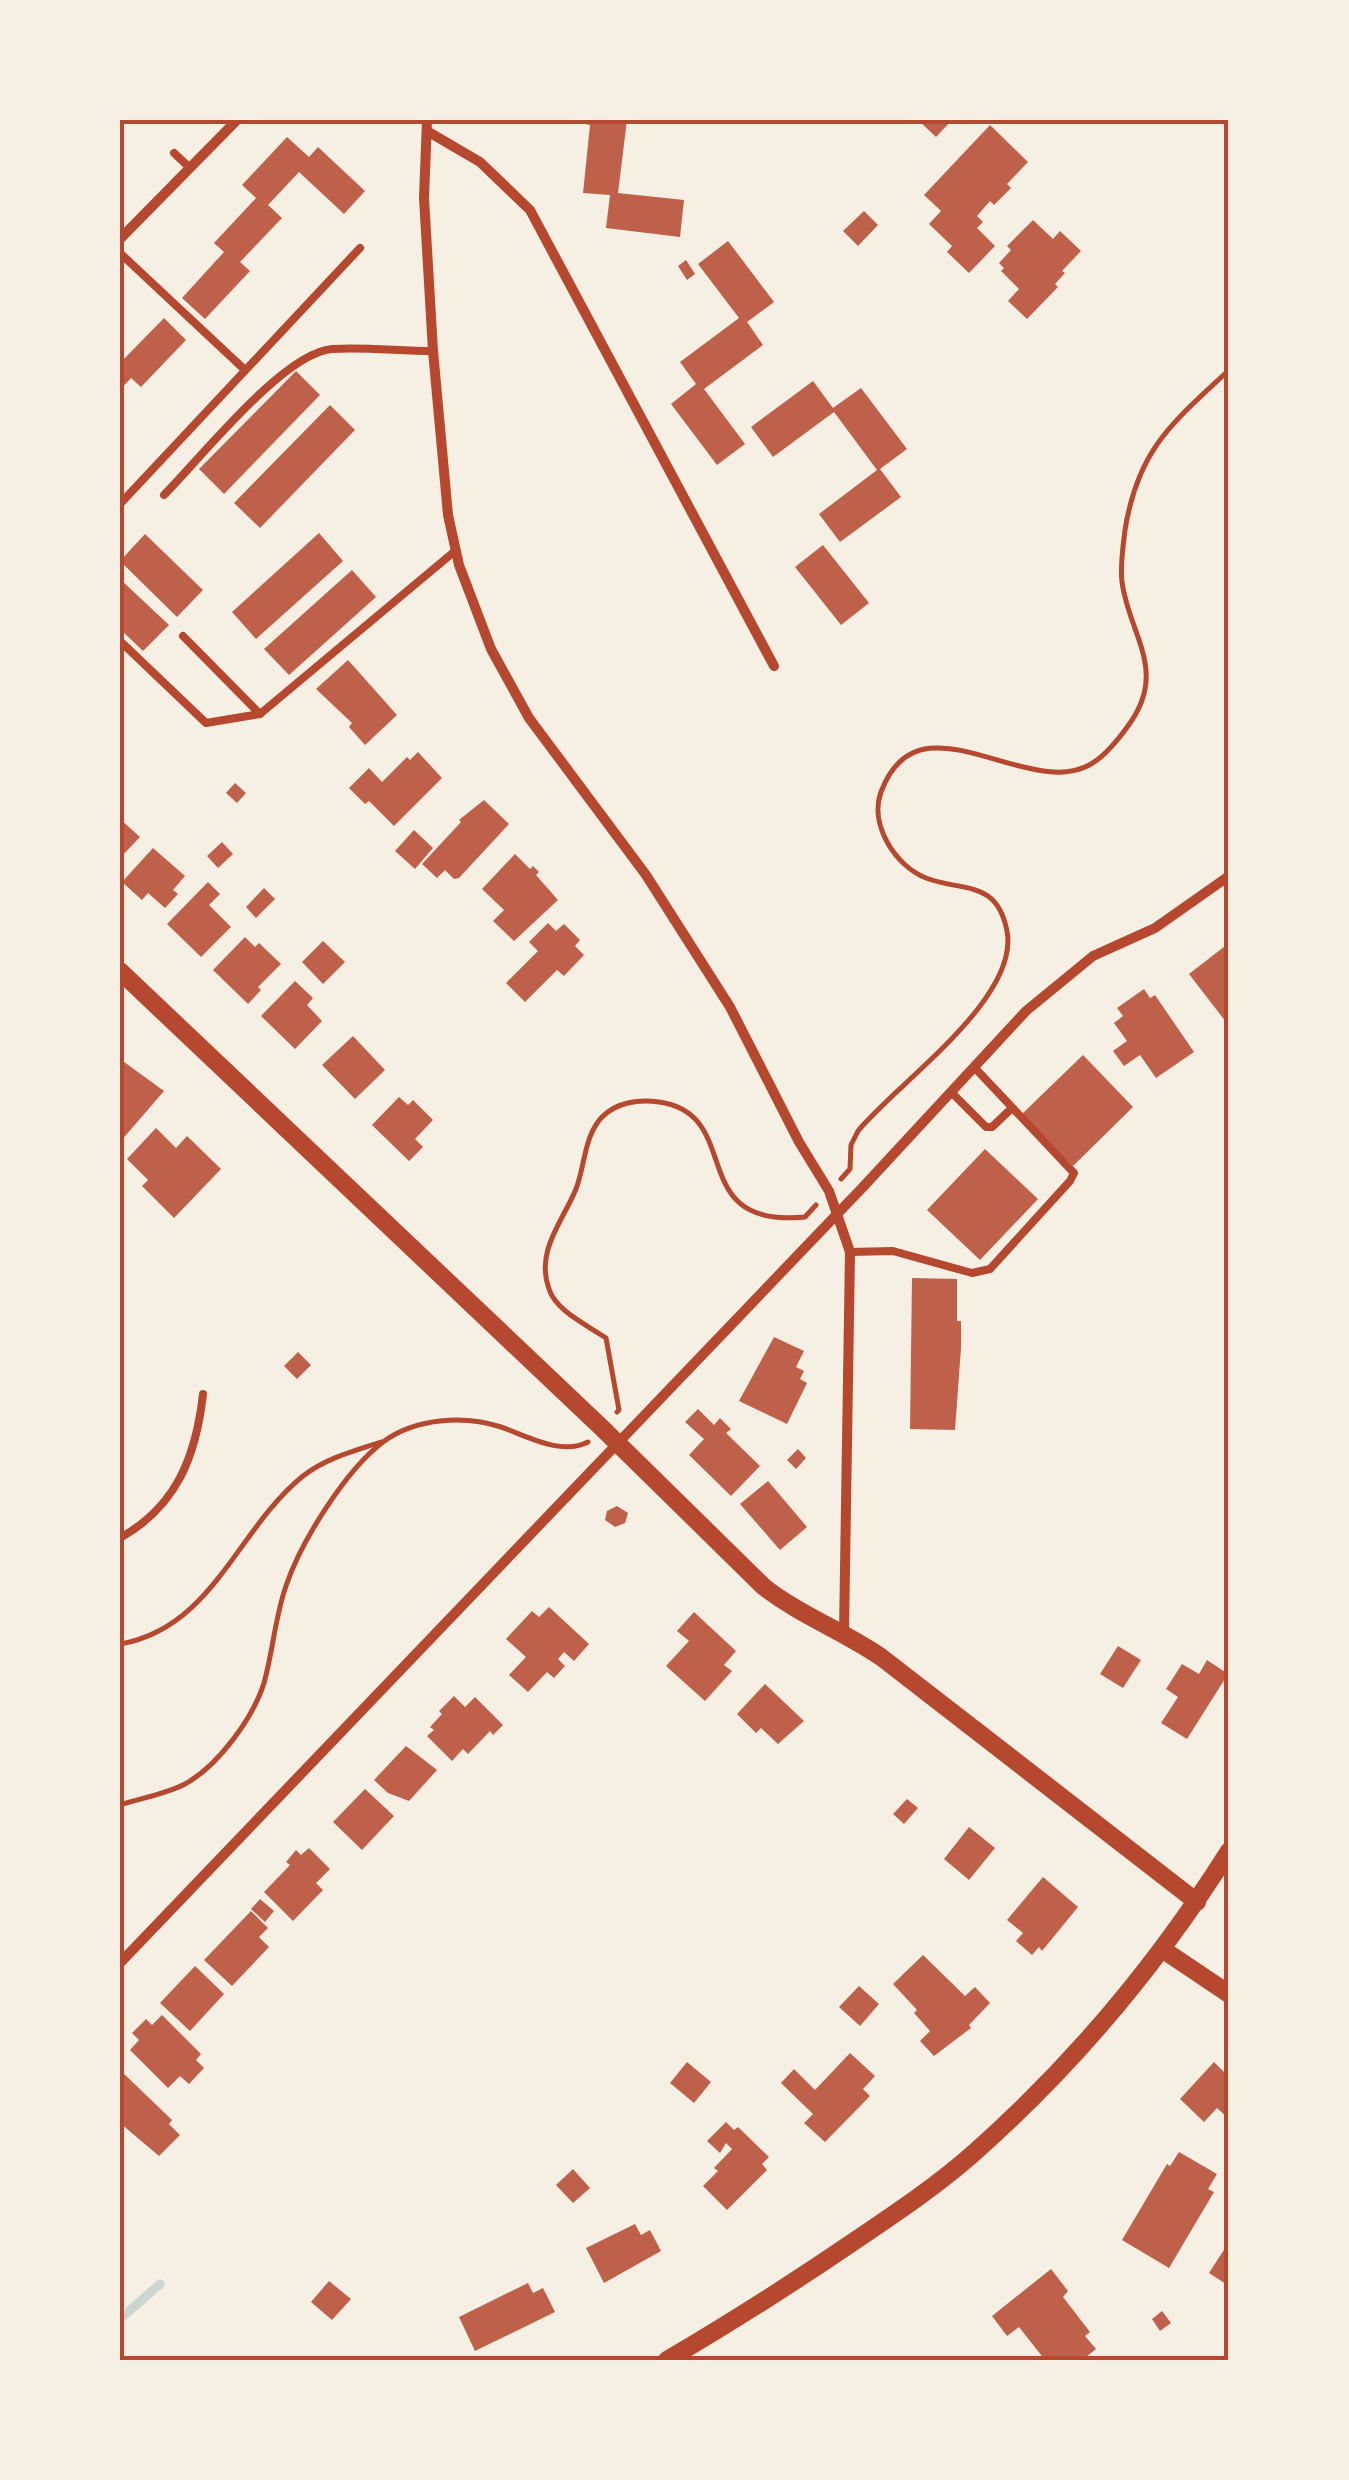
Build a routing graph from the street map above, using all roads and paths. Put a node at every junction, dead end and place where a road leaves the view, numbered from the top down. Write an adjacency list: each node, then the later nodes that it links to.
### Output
1 (237, 120): 4 (street)
2 (427, 126): 8 (street); 16 (street)
3 (174, 154): 4 (lane)
4 (189, 167): 5 (street)
5 (120, 238)
6 (360, 248): 9 (lane)
7 (120, 253): 9 (lane)
8 (432, 351): 11 (lane); 13 (street)
9 (245, 370): 12 (lane)
10 (1229, 370): 23 (path)
11 (164, 495)
12 (120, 504)
13 (456, 550): 17 (lane); 25 (street)
14 (183, 636): 17 (lane)
15 (120, 641): 17 (lane)
16 (774, 666)
17 (260, 714)
18 (1229, 876): 20 (street)
19 (120, 971): 30 (street)
20 (974, 1067): 21 (street); 22 (lane)
21 (951, 1092): 22 (lane); 25 (street)
22 (1012, 1108): 26 (lane)
23 (850, 1169)
24 (810, 1211): 28 (path)
25 (838, 1213): 26 (street); 30 (street)
26 (850, 1252): 33 (street)
27 (203, 1394): 32 (lane)
28 (614, 1415)
29 (384, 1441): 31 (path); 34 (path); 35 (path)
30 (616, 1442): 33 (street); 39 (street)
31 (585, 1445)
32 (120, 1538)
33 (844, 1632): 37 (street)
34 (120, 1644)
35 (120, 1805)
36 (1229, 1851): 37 (street)
37 (1197, 1902): 38 (street)
38 (1162, 1949): 40 (street); 41 (street)
39 (120, 1963)
40 (1229, 1994)
41 (666, 2360)

